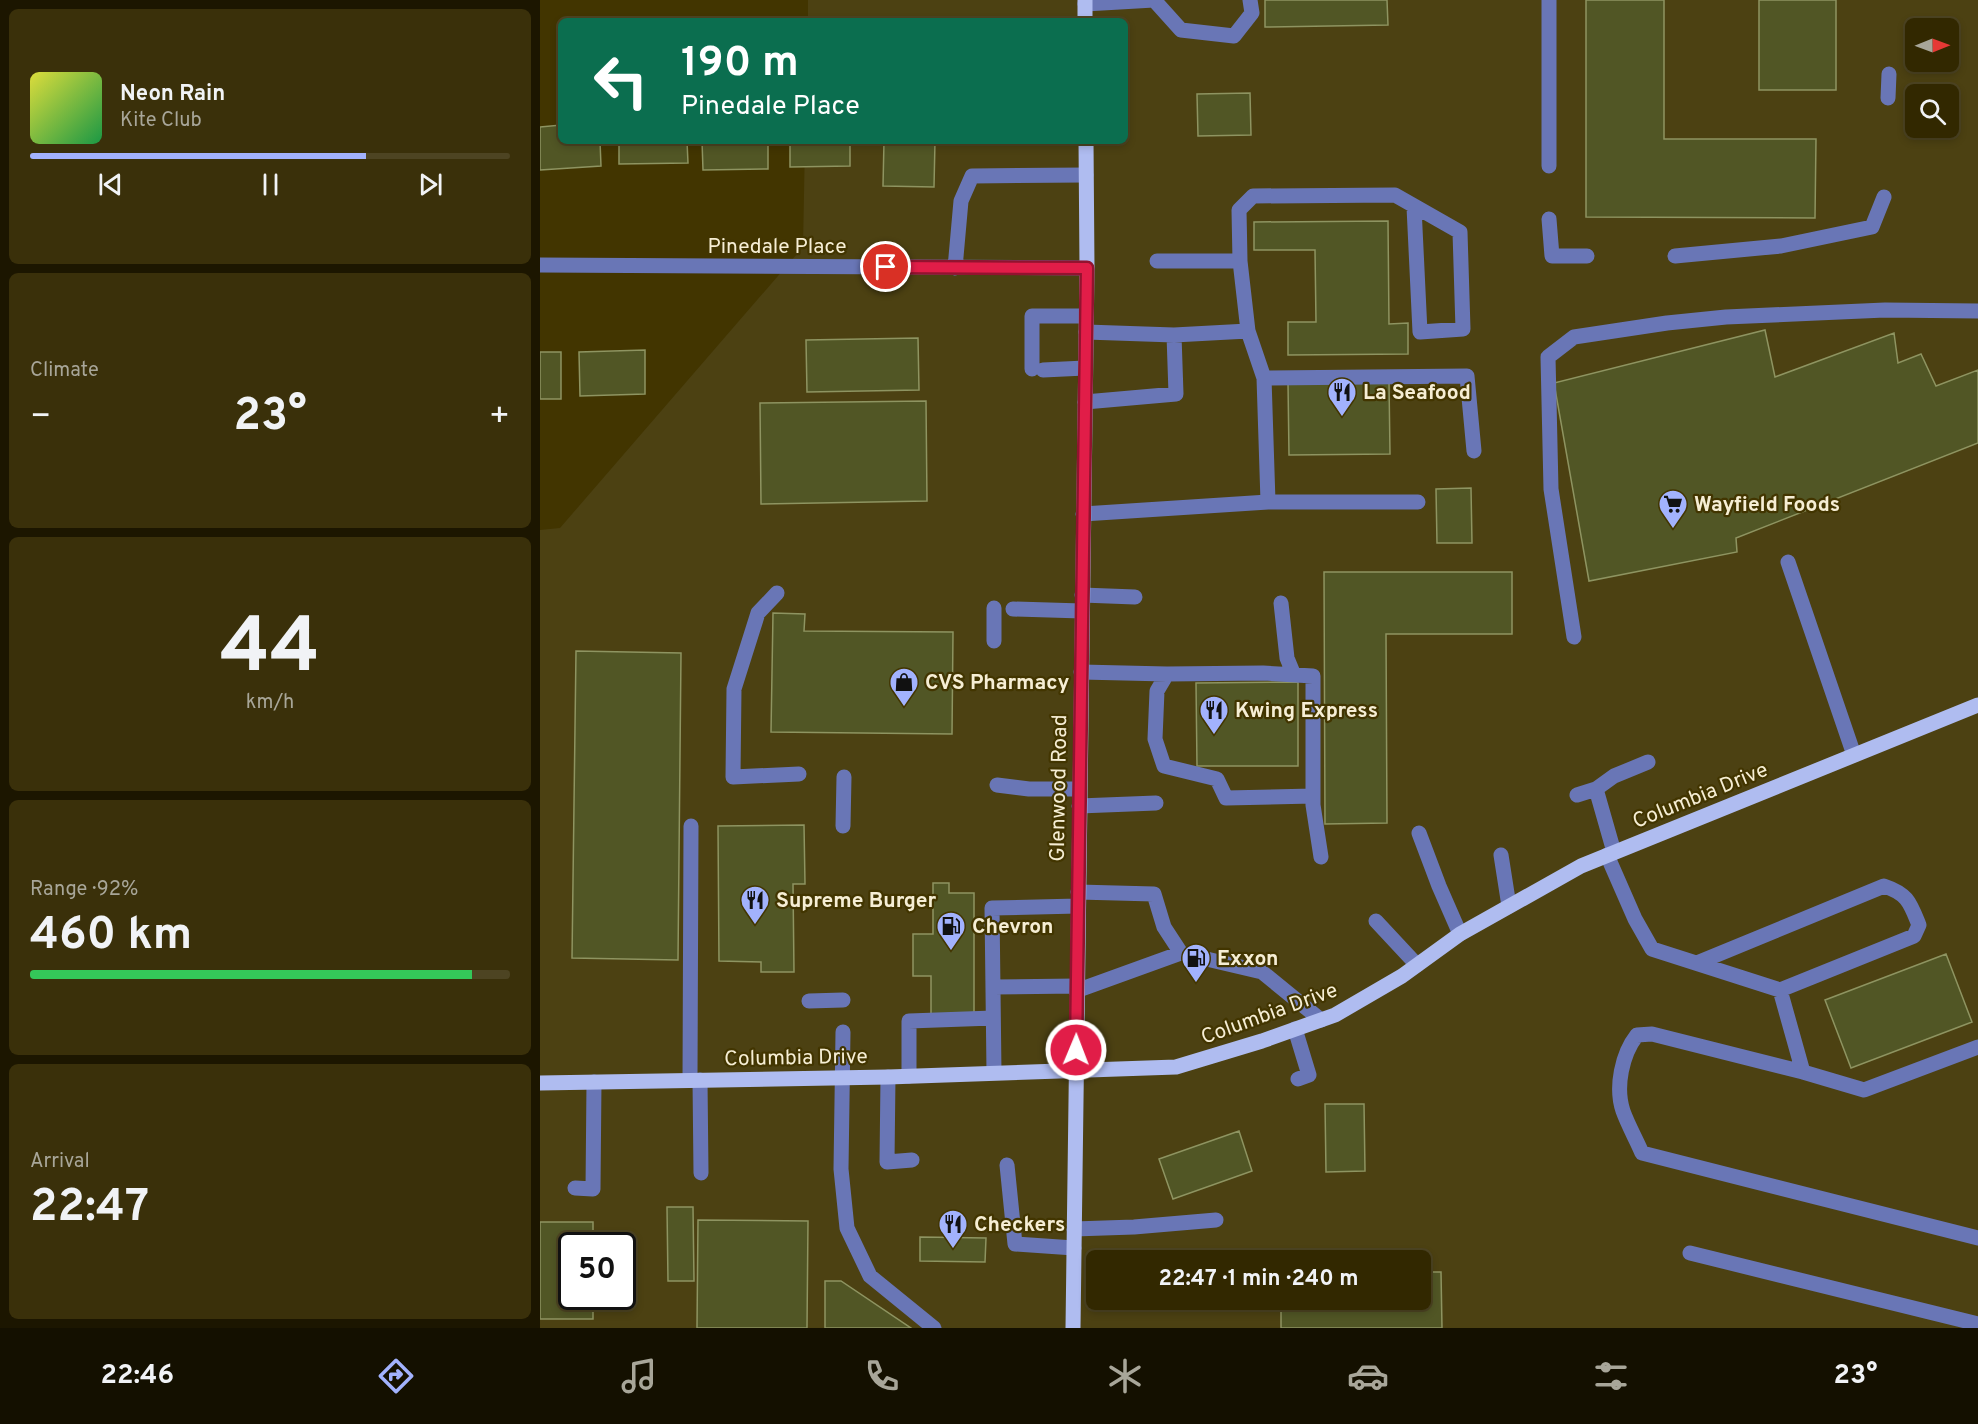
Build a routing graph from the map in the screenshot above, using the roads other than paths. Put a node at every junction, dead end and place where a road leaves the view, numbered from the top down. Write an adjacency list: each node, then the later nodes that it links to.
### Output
1 (1154, 0): 2 (street); 4 (street)
2 (1250, 0)
3 (1549, 0): 9 (street)
4 (1085, 2): 5 (main road)
5 (1085, 18)
6 (1889, 74): 7 (street)
7 (1888, 98)
8 (1086, 144): 10 (main road, Glenwood Road)
9 (1549, 166)
10 (1086, 174): 19 (street); 20 (main road, Glenwood Road)
11 (1884, 197): 15 (street)
12 (1414, 207): 12 (street); 17 (street)
13 (1549, 219): 14 (street)
14 (1587, 256)
15 (1675, 256)
16 (1157, 261): 17 (street)
17 (1240, 261): 24 (street)
18 (540, 265): 19 (street, Pinedale Place)
19 (955, 268): 20 (street, Pinedale Place)
20 (1087, 268): 22 (main road, Glenwood Road)
21 (1978, 311): 41 (street)
22 (1086, 315): 23 (main road, Glenwood Road); 26 (street)
23 (1086, 332): 25 (street); 26 (main road, Glenwood Road)
24 (1248, 332): 25 (street); 27 (street)
25 (1174, 335): 28 (street)
26 (1085, 368): 28 (main road, Glenwood Road)
27 (1264, 378): 29 (street); 30 (street)
28 (1085, 402): 32 (main road, Glenwood Road)
29 (1474, 451)
30 (1268, 502): 31 (street); 32 (street)
31 (1418, 502)
32 (1083, 514): 35 (main road, Glenwood Road)
33 (1788, 562): 47 (street)
34 (777, 593): 49 (street)
35 (1082, 595): 36 (street); 40 (main road, Glenwood Road)
36 (1135, 597)
37 (1281, 603): 45 (street)
38 (994, 608): 42 (street)
39 (1013, 609): 40 (street)
40 (1082, 611): 43 (main road, Glenwood Road)
41 (1574, 637)
42 (994, 641)
43 (1081, 672): 44 (street); 52 (main road, Glenwood Road)
44 (1167, 674): 45 (street); 55 (street)
45 (1294, 675): 55 (street)
46 (1978, 705): 47 (main road, Columbia Drive)
47 (1854, 755): 61 (main road, Columbia Drive)
48 (1648, 762): 53 (street)
49 (799, 774)
50 (844, 777): 59 (street)
51 (997, 785): 52 (street)
52 (1079, 789): 57 (main road, Glenwood Road)
53 (1596, 789): 54 (street); 61 (street)
54 (1576, 795)
55 (1313, 801): 63 (street)
56 (1156, 803): 57 (street)
57 (1079, 806): 64 (main road, Glenwood Road)
58 (691, 826): 88 (street)
59 (843, 826)
60 (1419, 833): 67 (street)
61 (1611, 854): 65 (main road, Columbia Drive); 69 (street)
62 (1501, 855): 65 (street)
63 (1321, 857)
64 (1078, 899): 68 (street); 71 (street); 72 (main road, Glenwood Road)
65 (1509, 906): 67 (main road, Columbia Drive)
66 (1376, 921): 70 (street)
67 (1460, 934): 70 (main road, Columbia Drive)
68 (1181, 953): 72 (street); 77 (street)
69 (1697, 963): 73 (street); 73 (street)
70 (1417, 965): 77 (main road, Columbia Drive)
71 (993, 987): 72 (street); 76 (street)
72 (1077, 988): 81 (main road, Glenwood Road)
73 (1780, 990): 83 (street)
74 (843, 1000): 75 (street)
75 (809, 1001)
76 (993, 1018): 82 (street); 84 (street)
77 (1321, 1020): 78 (main road, Columbia Drive)
78 (1295, 1029): 81 (main road, Columbia Drive); 87 (street)
79 (843, 1032): 85 (street)
80 (1978, 1047): 83 (street)
81 (1075, 1069): 82 (main road, Columbia Drive); 96 (main road, Glenwood Road)
82 (994, 1072): 84 (main road, Columbia Drive)
83 (1803, 1072): 97 (street)
84 (909, 1076): 86 (main road, Columbia Drive)
85 (843, 1077): 86 (main road, Columbia Drive); 88 (main road, Columbia Drive); 101 (street)
86 (888, 1077): 91 (street)
87 (1298, 1079)
88 (695, 1080): 89 (main road, Columbia Drive); 93 (street)
89 (594, 1082): 90 (main road, Columbia Drive); 94 (street)
90 (540, 1083)
91 (912, 1160)
92 (1007, 1165): 98 (street)
93 (701, 1173)
94 (575, 1188)
95 (1216, 1220): 96 (street)
96 (1074, 1229): 98 (main road, Glenwood Road)
97 (1978, 1238)
98 (1074, 1248): 102 (main road, Glenwood Road)
99 (1690, 1253): 100 (street)
100 (1978, 1324)
101 (934, 1328)
102 (1073, 1328)

